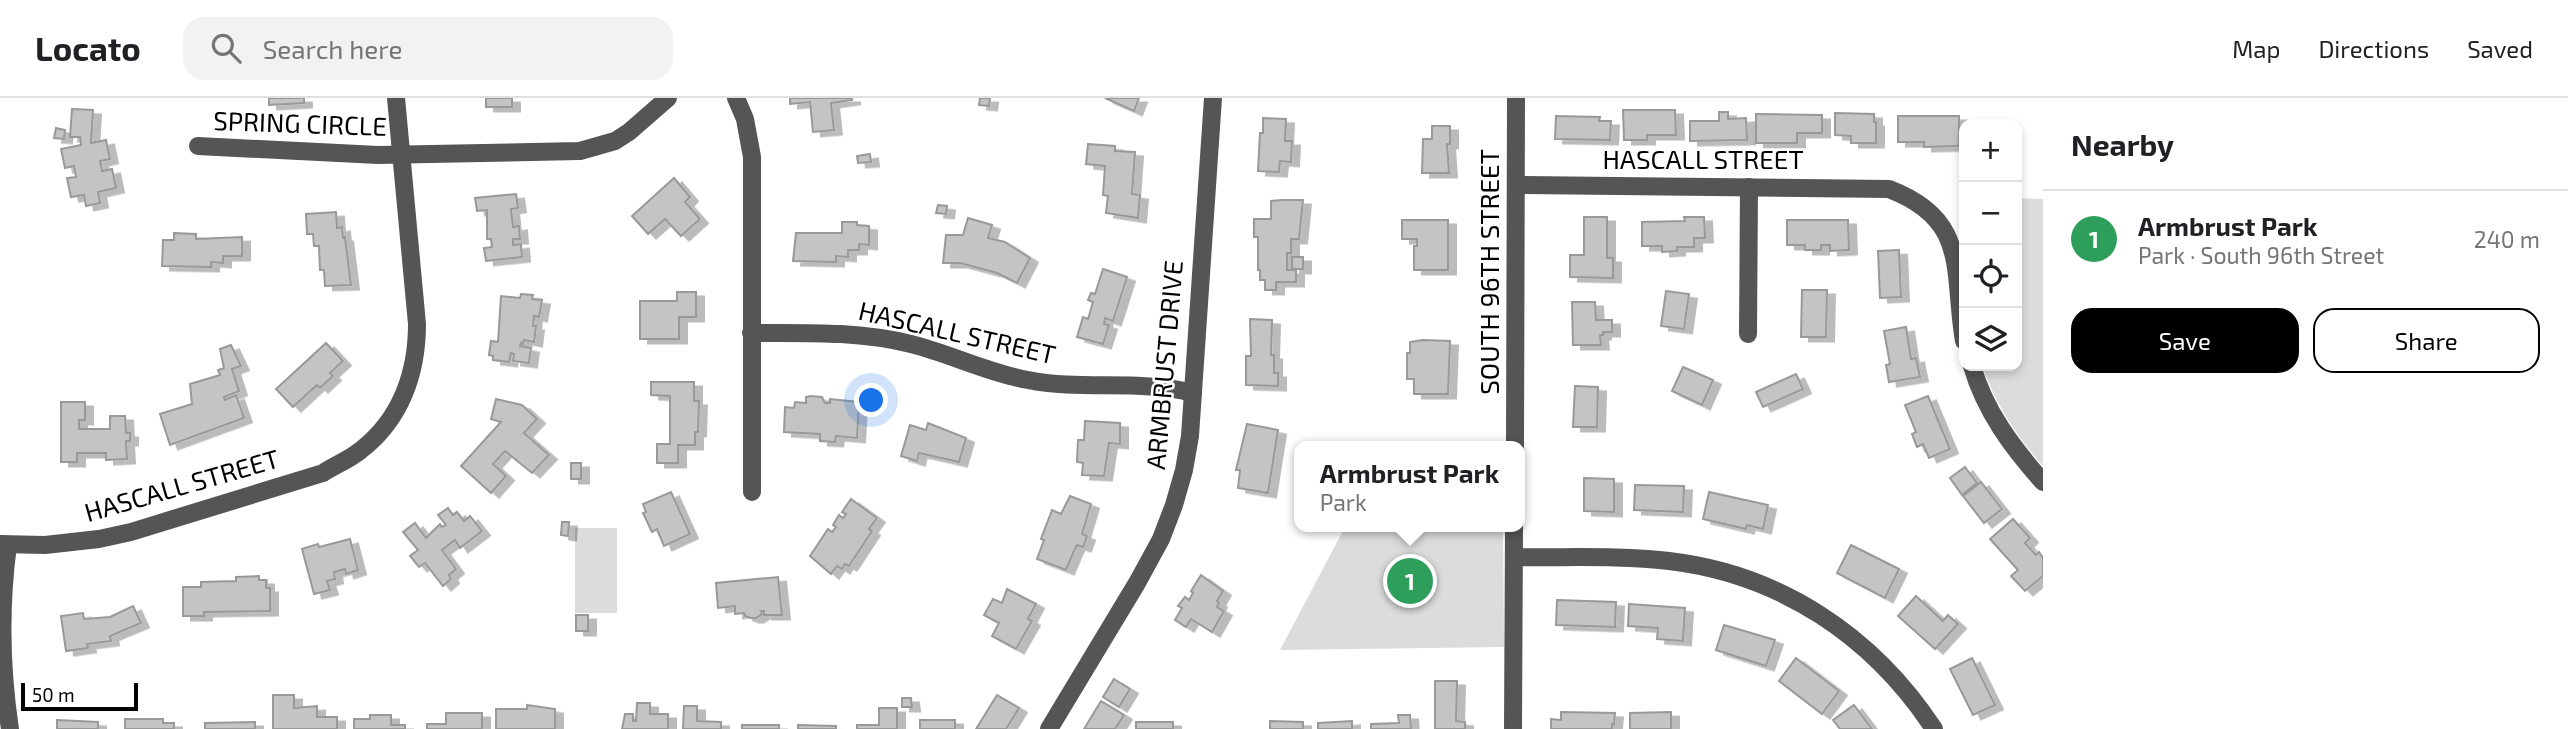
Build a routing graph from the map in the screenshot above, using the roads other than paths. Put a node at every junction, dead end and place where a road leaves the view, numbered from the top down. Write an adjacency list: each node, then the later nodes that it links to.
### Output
1 (396, 98): 7 (street, HASCALL STREET)
2 (668, 98): 7 (street, SPRING CIRCLE)
3 (736, 98): 11 (street)
4 (1213, 98): 14 (street, ARMBRUST DRIVE)
5 (1516, 98): 8 (street, SOUTH 96TH STREET)
6 (198, 146): 7 (street, SPRING CIRCLE)
7 (401, 154): 19 (street, HASCALL STREET)
8 (1517, 186): 9 (street, HASCALL STREET); 15 (street, SOUTH 96TH STREET)
9 (1749, 187): 10 (street, HASCALL STREET); 12 (street)
10 (1959, 308)
11 (751, 333): 14 (street, HASCALL STREET); 17 (street)
12 (1748, 334)
13 (1974, 371): 16 (street)
14 (1193, 393): 22 (street, ARMBRUST DRIVE)
15 (1515, 441)
16 (2043, 482)
17 (752, 492)
18 (1514, 532): 20 (street)
19 (4, 545): 21 (street)
20 (1514, 557): 23 (street); 24 (street)
21 (10, 729)
22 (1049, 729)
23 (1513, 729)
24 (1934, 729)

